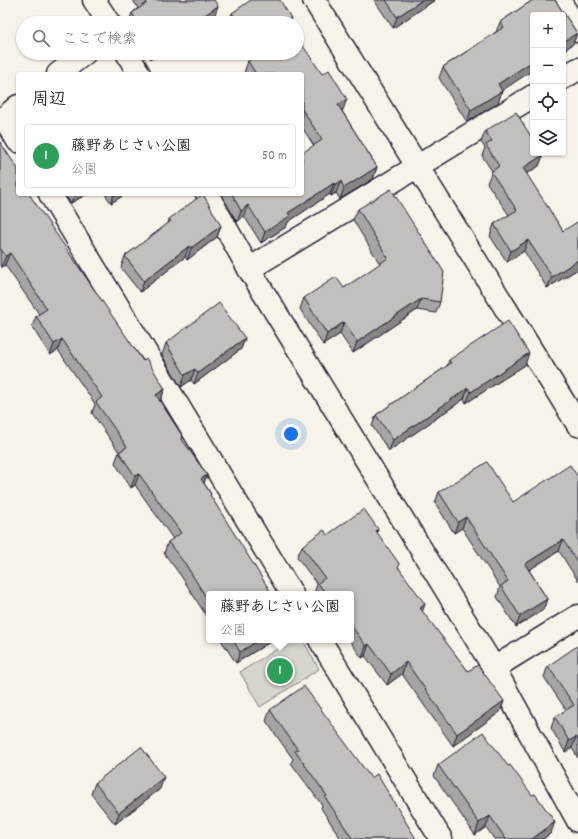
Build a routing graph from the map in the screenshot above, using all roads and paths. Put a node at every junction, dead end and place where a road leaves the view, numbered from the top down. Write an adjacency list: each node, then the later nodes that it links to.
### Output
1 (94, 0): 4 (street)
2 (314, 0): 15 (street)
3 (559, 0): 5 (street)
4 (104, 16)
5 (578, 31)
6 (76, 60): 9 (street)
7 (131, 60): 10 (street)
8 (578, 69): 11 (street)
9 (61, 72)
10 (138, 72)
11 (566, 76)
12 (530, 98): 15 (street)
13 (16, 108): 14 (street)
14 (16, 139)
15 (417, 166): 18 (street); 19 (street)
16 (51, 196): 20 (street)
17 (208, 196): 18 (street)
18 (249, 269): 23 (street)
19 (578, 425)
20 (290, 591)
21 (578, 616): 23 (street)
22 (322, 643): 25 (street)
23 (494, 668): 24 (street)
24 (578, 821)
25 (441, 839)

